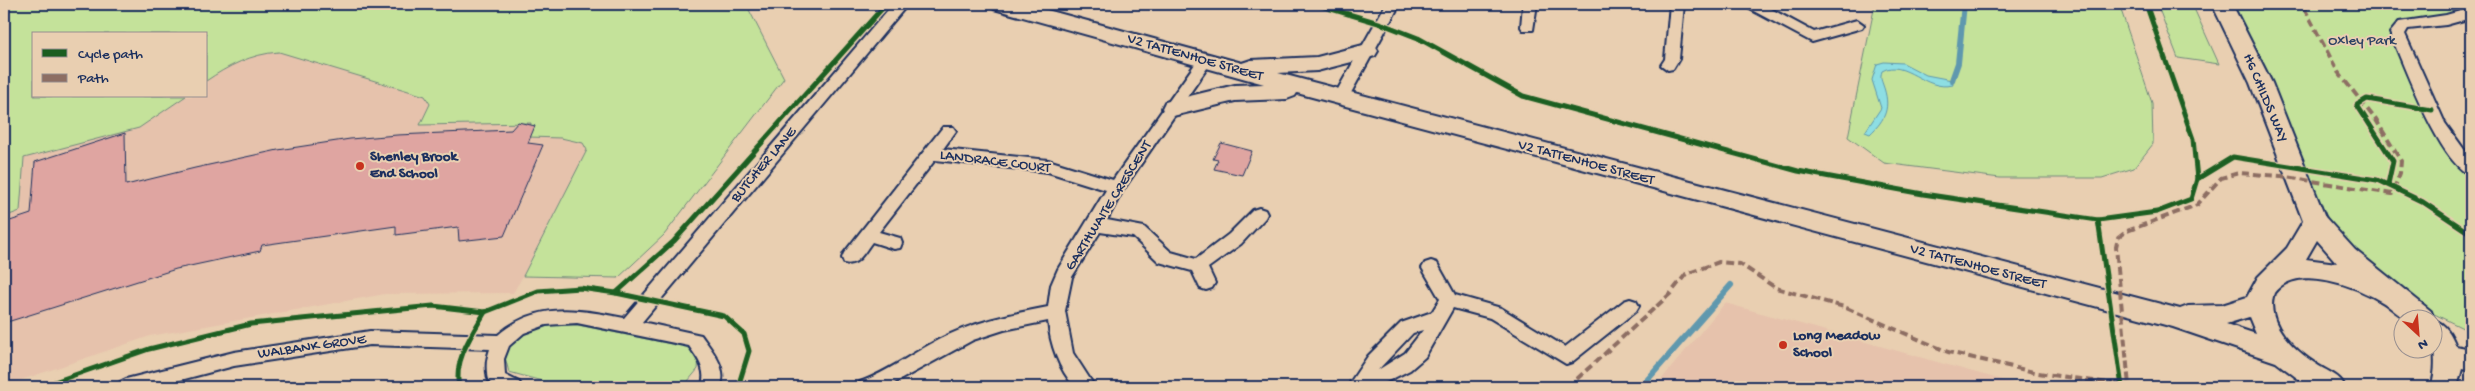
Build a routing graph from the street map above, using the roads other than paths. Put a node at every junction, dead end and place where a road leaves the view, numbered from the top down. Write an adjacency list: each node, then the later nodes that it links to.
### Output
1 (901, 4): 37 (street, BUTCHER LANE)
2 (1001, 4): 12 (street, V2 TATTENHOE STREET)
3 (1393, 4): 11 (street)
4 (1530, 4): 10 (street)
5 (1677, 4): 13 (street)
6 (1751, 4): 9 (street)
7 (2222, 4): 21 (street, H6 CHILDS WAY)
8 (2471, 13): 19 (street)
9 (1857, 25)
10 (1528, 27)
11 (1367, 51): 12 (street); 15 (street)
12 (1216, 64): 14 (street, V2 TATTENHOE STREET); 16 (street, GARTHWAITE CRESCENT)
13 (1668, 65)
14 (1312, 90): 15 (street, V2 TATTENHOE STREET); 16 (street)
15 (1341, 98): 36 (street, V2 TATTENHOE STREET)
16 (1173, 108): 20 (street, GARTHWAITE CRESCENT)
17 (948, 131): 18 (street, LANDRACE COURT)
18 (931, 154): 20 (street, LANDRACE COURT); 24 (street, LANDRACE COURT)
19 (2471, 169)
20 (1116, 187): 23 (street, GARTHWAITE CRESCENT)
21 (2311, 210): 30 (street); 31 (street, H6 CHILDS WAY)
22 (1259, 214): 27 (street)
23 (1096, 226): 27 (street); 35 (street, GARTHWAITE CRESCENT)
24 (868, 234): 25 (street); 26 (street, LANDRACE COURT)
25 (894, 243)
26 (850, 258)
27 (1198, 266): 29 (street)
28 (1431, 268): 32 (street)
29 (1206, 283)
30 (2264, 292): 31 (street, V2 TATTENHOE STREET); 36 (street, V2 TATTENHOE STREET); 40 (street)
31 (2394, 296): 34 (street)
32 (1449, 300): 33 (street); 48 (street)
33 (1630, 306)
34 (2409, 308)
35 (1055, 313): 46 (street); 47 (street, GARTHWAITE CRESCENT)
36 (2174, 317): 40 (street, V2 TATTENHOE STREET)
37 (628, 326): 39 (street); 43 (street)
38 (2442, 340): 41 (street)
39 (502, 342): 44 (street, WALBANK GROVE); 45 (street)
40 (2286, 356): 42 (street)
41 (2459, 357): 49 (street)
42 (2321, 383)
43 (717, 386)
44 (126, 387)
45 (513, 387)
46 (866, 387)
47 (1086, 387)
48 (1356, 387)
49 (2444, 387)

